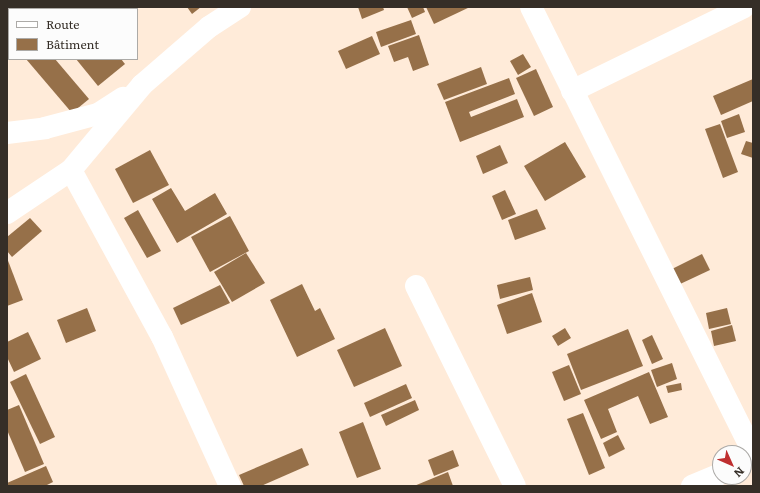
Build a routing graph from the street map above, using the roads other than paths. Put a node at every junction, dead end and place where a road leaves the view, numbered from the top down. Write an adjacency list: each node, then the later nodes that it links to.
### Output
1 (240, 7): 4 (street)
2 (531, 7): 5 (street)
3 (744, 7): 5 (street)
4 (142, 85): 6 (street); 7 (street)
5 (572, 92): 10 (street)
6 (7, 133)
7 (72, 170): 8 (street); 12 (street)
8 (7, 213)
9 (416, 286): 13 (street)
10 (753, 452)
11 (712, 477): 14 (street)
12 (230, 486)
13 (515, 486)
14 (692, 486)

